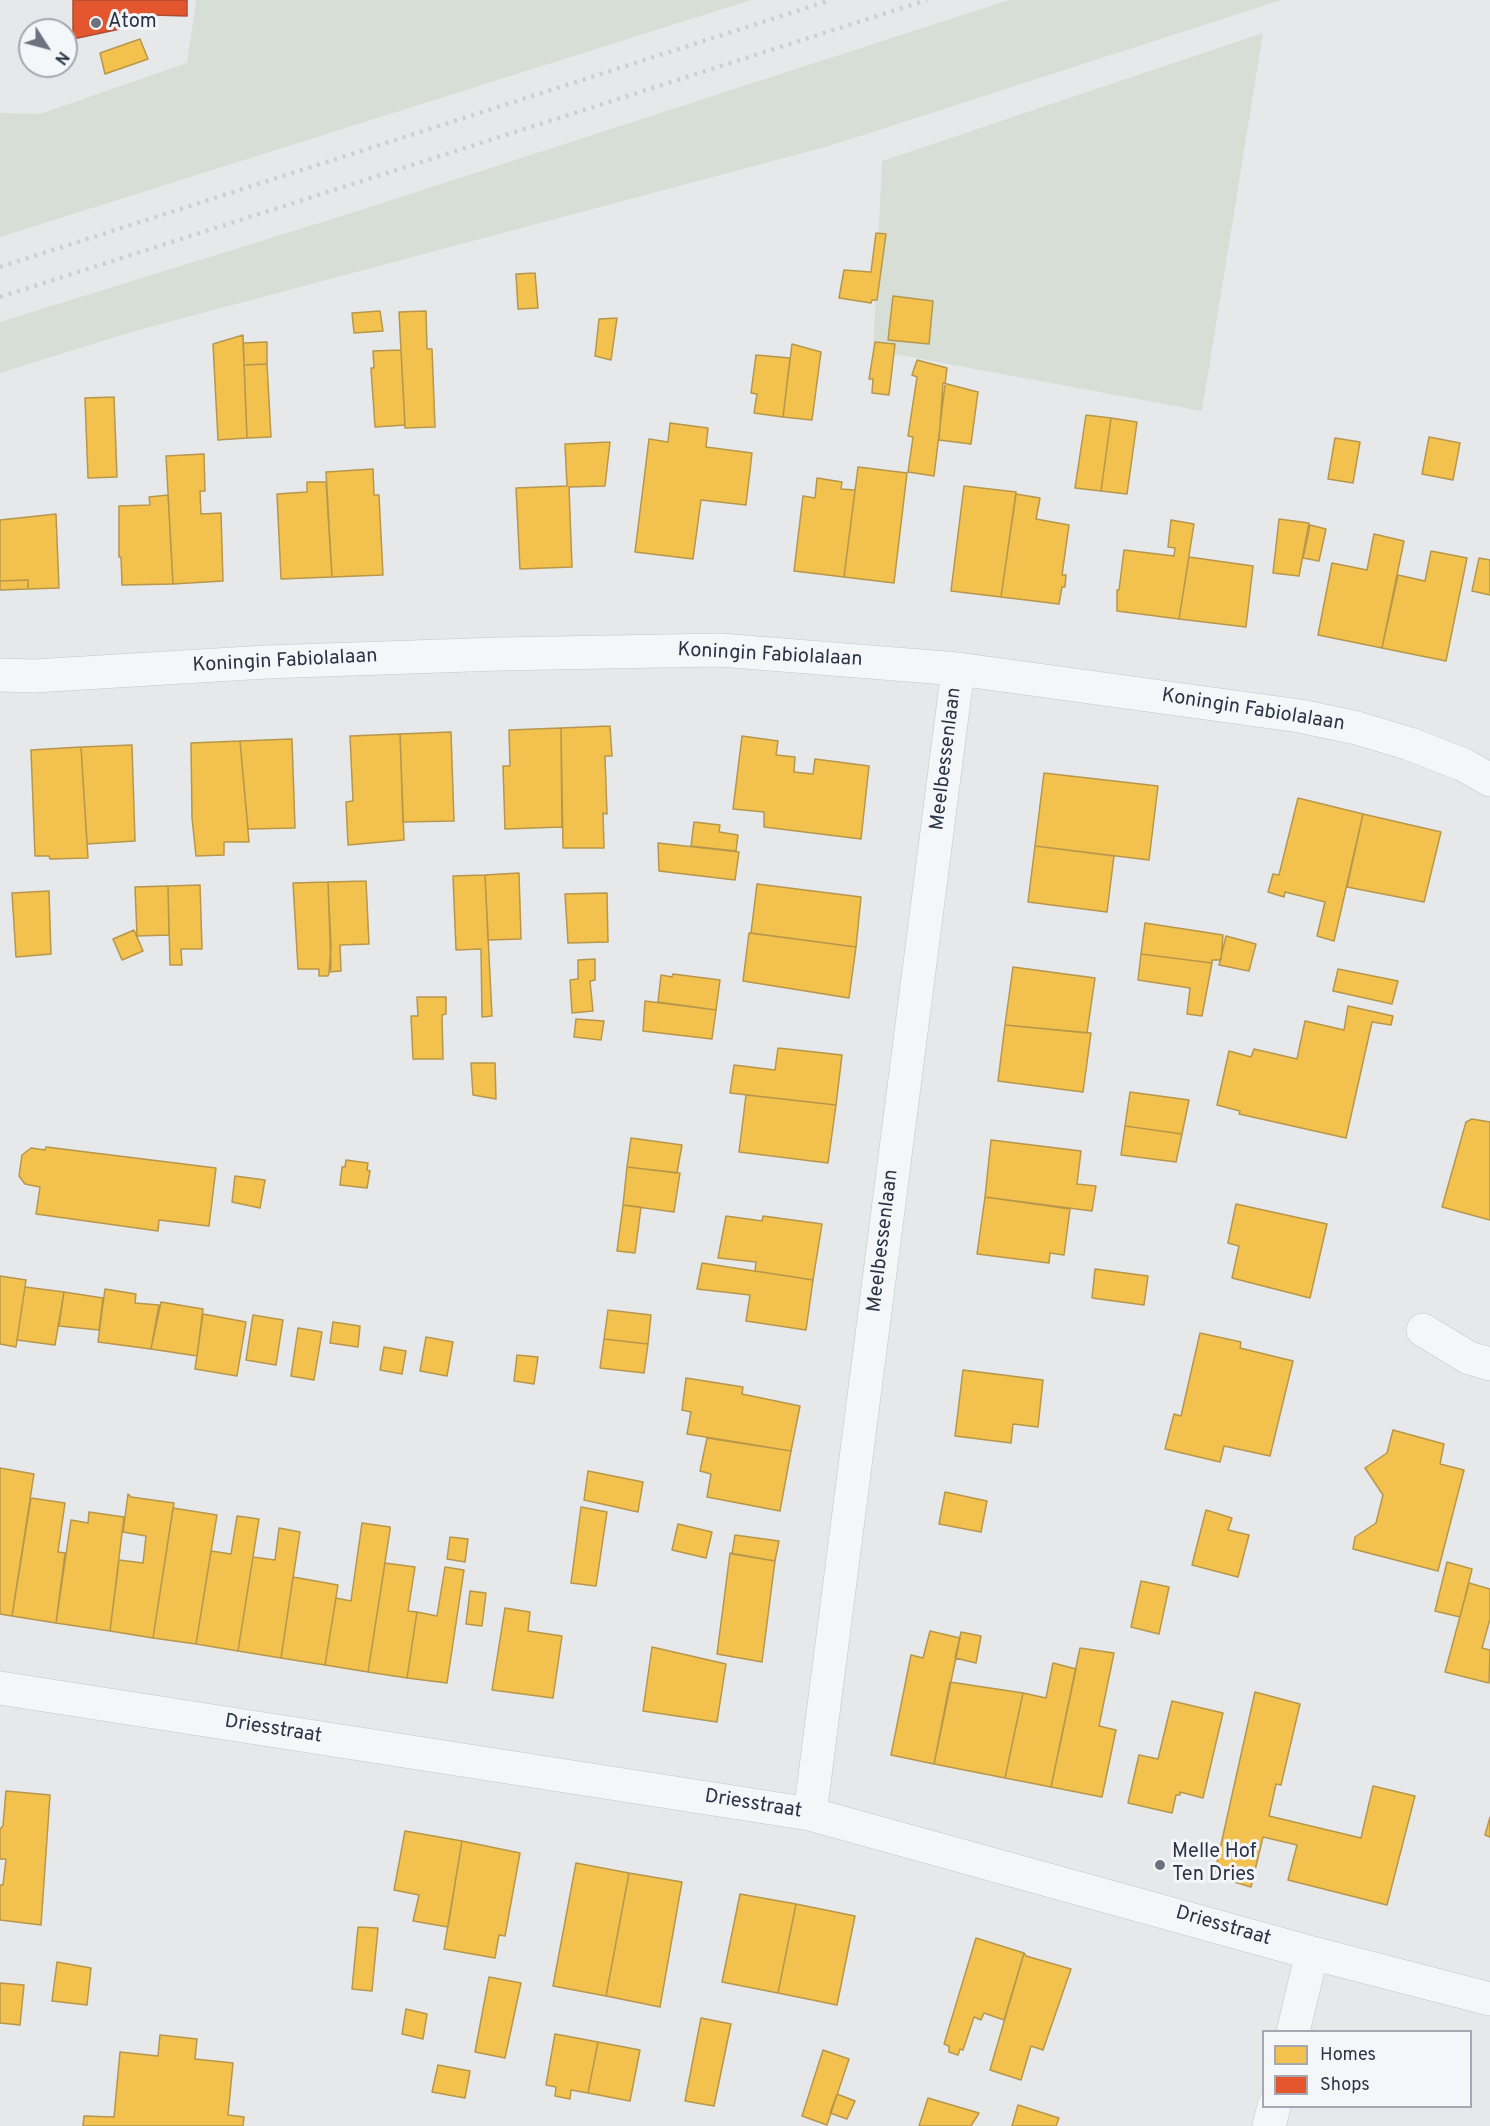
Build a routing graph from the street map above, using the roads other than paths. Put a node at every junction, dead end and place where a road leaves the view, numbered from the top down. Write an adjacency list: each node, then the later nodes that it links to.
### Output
1 (958, 669): 2 (street, Koningin Fabiolalaan); 3 (street, Koningin Fabiolalaan); 7 (street, Meelbessenlaan)
2 (0, 675)
3 (1490, 780)
4 (1423, 1330): 5 (street)
5 (1490, 1364)
6 (0, 1688): 7 (street, Driesstraat)
7 (810, 1814): 8 (street, Driesstraat)
8 (1312, 1953): 9 (street, Driesstraat); 10 (street)
9 (1490, 1999)
10 (1293, 2030)
11 (1274, 2108): 12 (street)
12 (1269, 2126)

